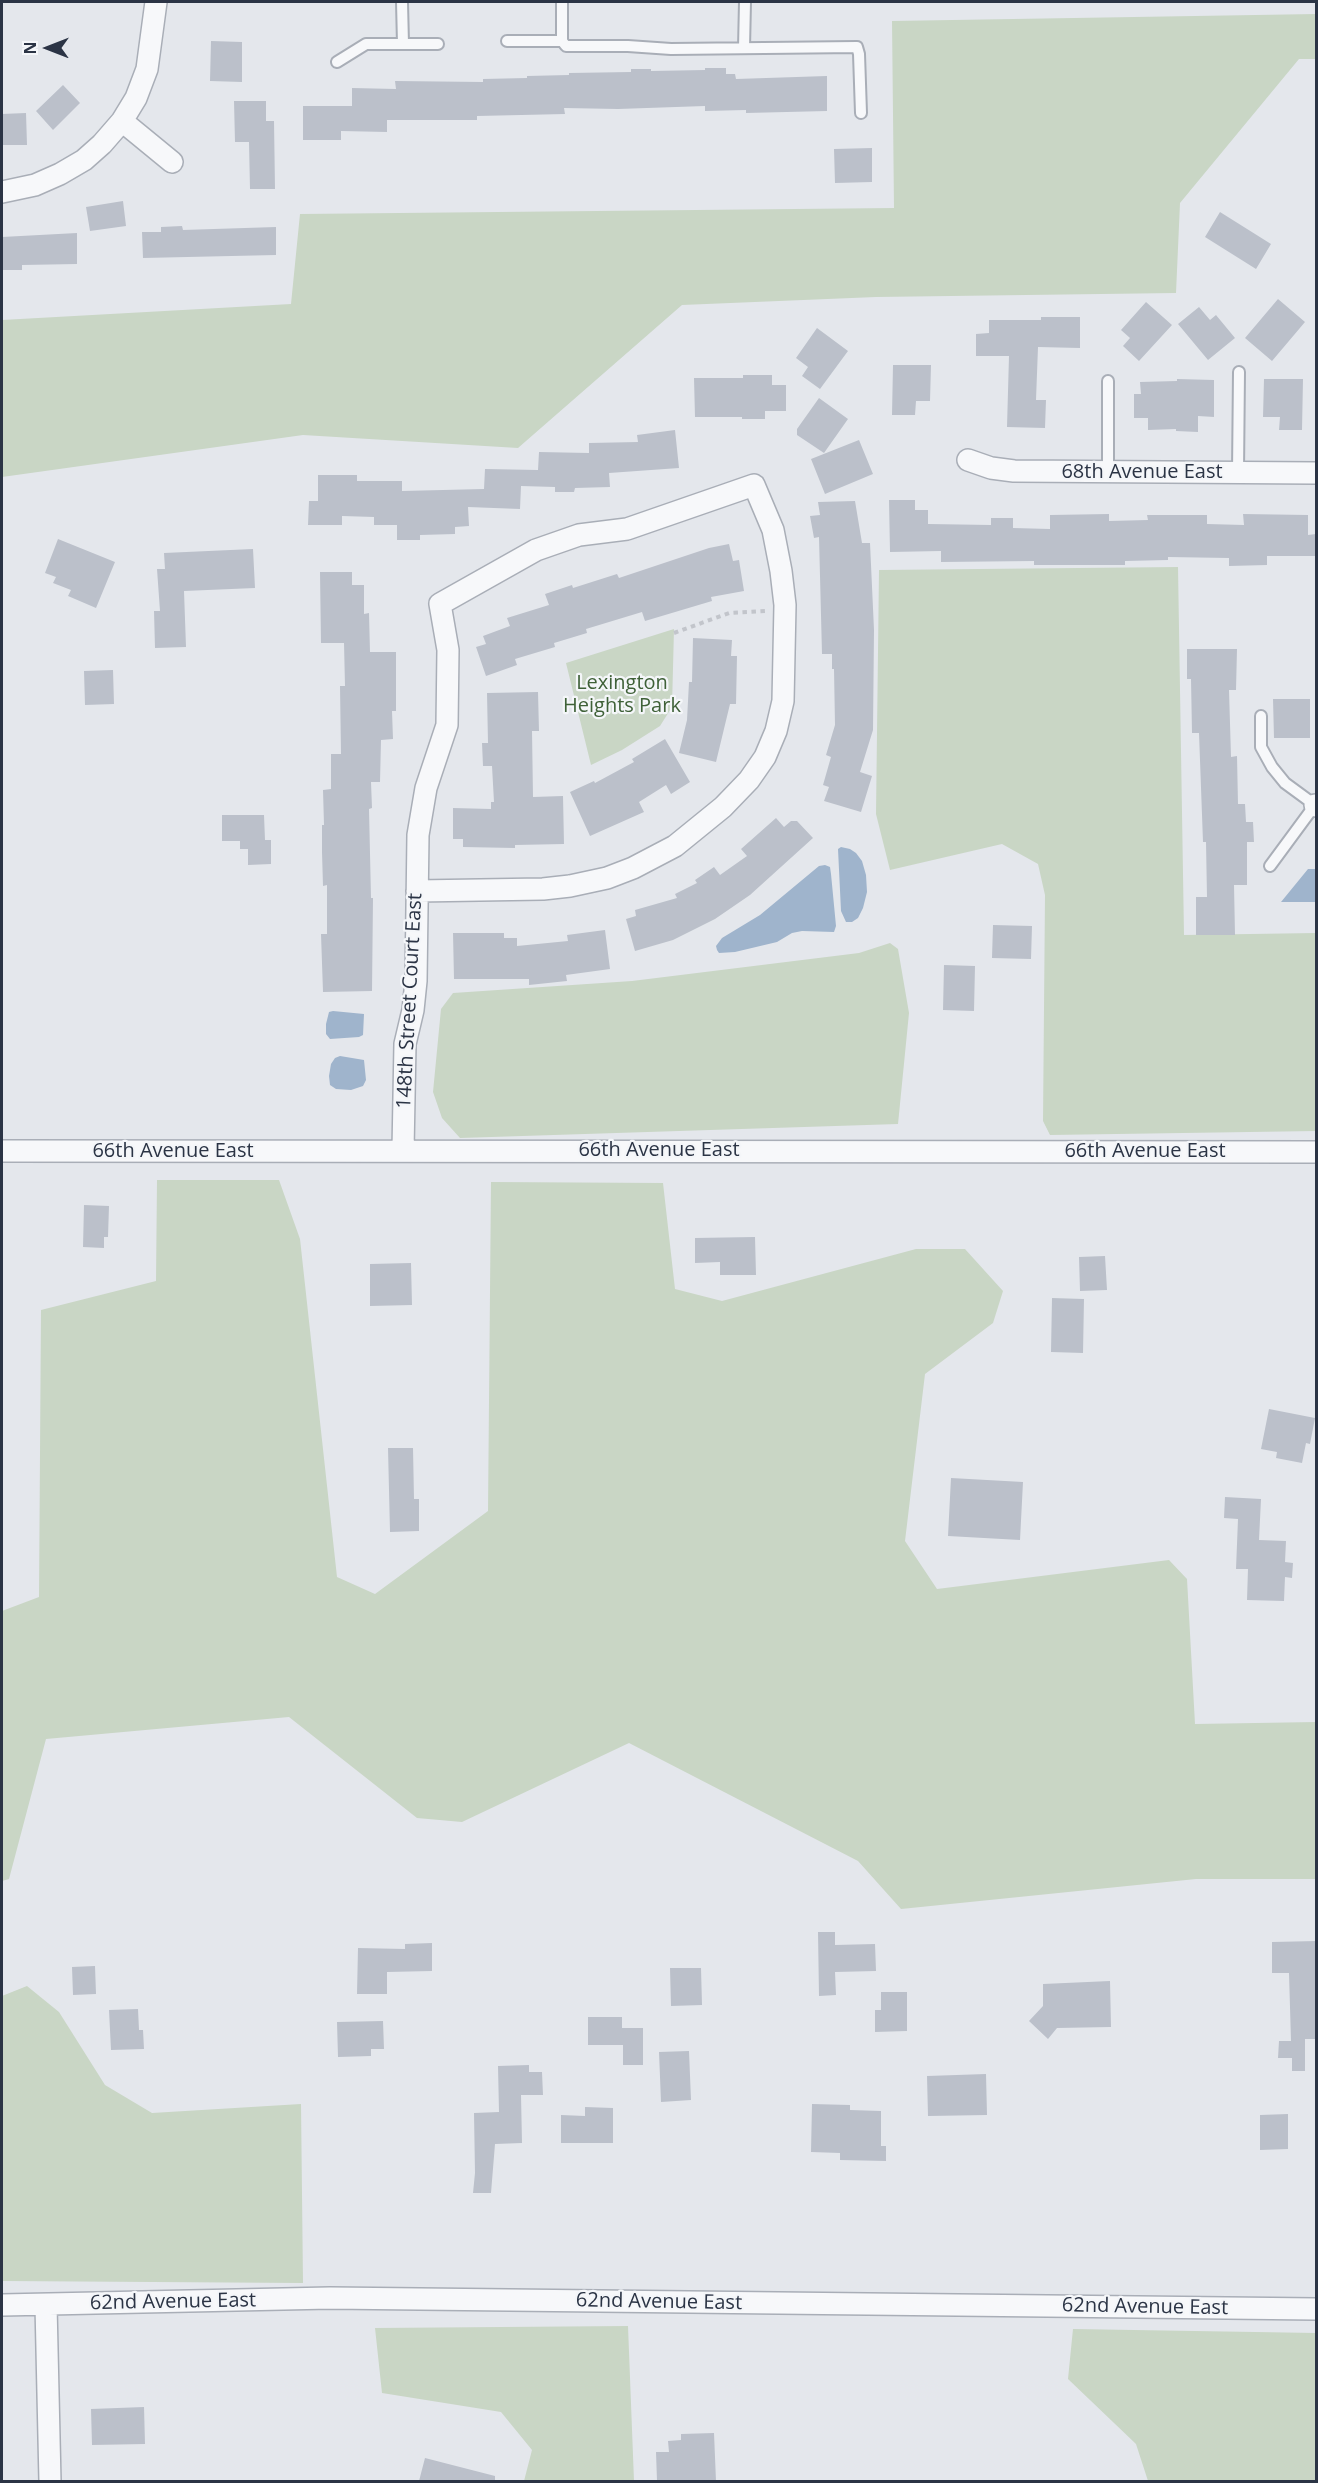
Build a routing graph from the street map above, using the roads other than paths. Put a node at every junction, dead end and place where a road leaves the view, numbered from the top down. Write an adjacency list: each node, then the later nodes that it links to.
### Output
1 (156, 2): 12 (street)
2 (402, 2): 7 (lane)
3 (562, 2): 6 (lane)
4 (745, 2): 9 (lane)
5 (507, 41): 6 (lane)
6 (562, 41): 9 (lane)
7 (403, 44): 8 (lane); 10 (lane)
8 (438, 44)
9 (744, 48): 11 (lane)
10 (338, 62)
11 (861, 113)
12 (122, 121): 13 (street); 14 (street)
13 (172, 162)
14 (2, 192)
15 (1239, 372): 19 (lane)
16 (1108, 381): 18 (lane)
17 (968, 460): 18 (street, 68th Avenue East)
18 (1108, 472): 19 (street, 68th Avenue East)
19 (1238, 472): 20 (street, 68th Avenue East)
20 (1317, 473)
21 (1261, 716): 22 (lane)
22 (1316, 806): 23 (lane)
23 (1270, 866)
24 (417, 891): 24 (street, 148th Street Court East); 25 (street, 148th Street Court East)
25 (403, 1150): 26 (street, 66th Avenue East); 27 (street, 66th Avenue East)
26 (2, 1151)
27 (1317, 1152)
28 (2, 2305): 29 (street, 62nd Avenue East)
29 (46, 2305): 30 (street, 62nd Avenue East); 31 (street)
30 (1317, 2309)
31 (50, 2481)

